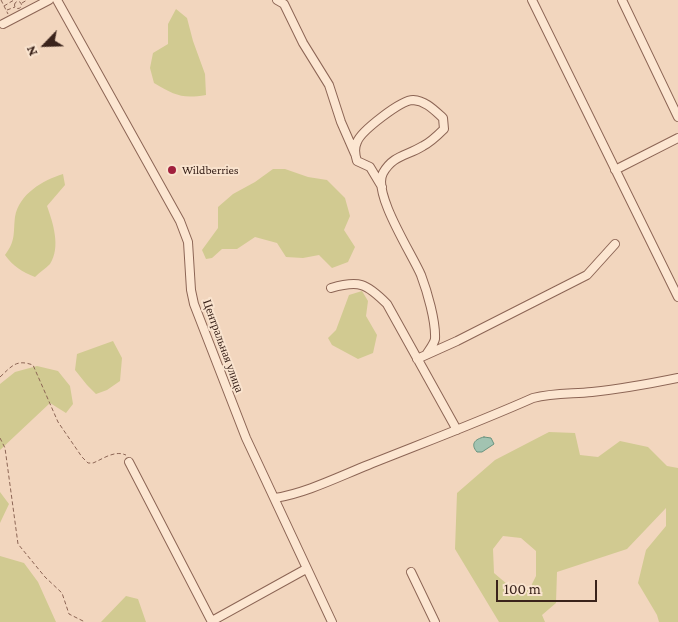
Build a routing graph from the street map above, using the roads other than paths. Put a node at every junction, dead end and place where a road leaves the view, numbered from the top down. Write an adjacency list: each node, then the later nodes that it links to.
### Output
1 (49, 0): 6 (street)
2 (57, 0): 20 (street, Центральная улица)
3 (277, 0): 9 (street)
4 (532, 0): 10 (street)
5 (622, 0): 7 (street)
6 (3, 24)
7 (678, 117)
8 (678, 138): 10 (street)
9 (355, 154): 11 (street); 11 (street)
10 (615, 170): 14 (street)
11 (382, 186): 15 (street)
12 (615, 244): 15 (street)
13 (331, 288): 16 (street)
14 (678, 296)
15 (426, 355): 16 (street)
16 (417, 359): 18 (street)
17 (678, 378): 18 (street)
18 (457, 430): 20 (street)
19 (130, 462): 23 (street)
20 (275, 498): 21 (street, Центральная улица)
21 (306, 568): 23 (street); 24 (street, Центральная улица)
22 (412, 572): 25 (street)
23 (212, 622)
24 (332, 622)
25 (435, 622)

